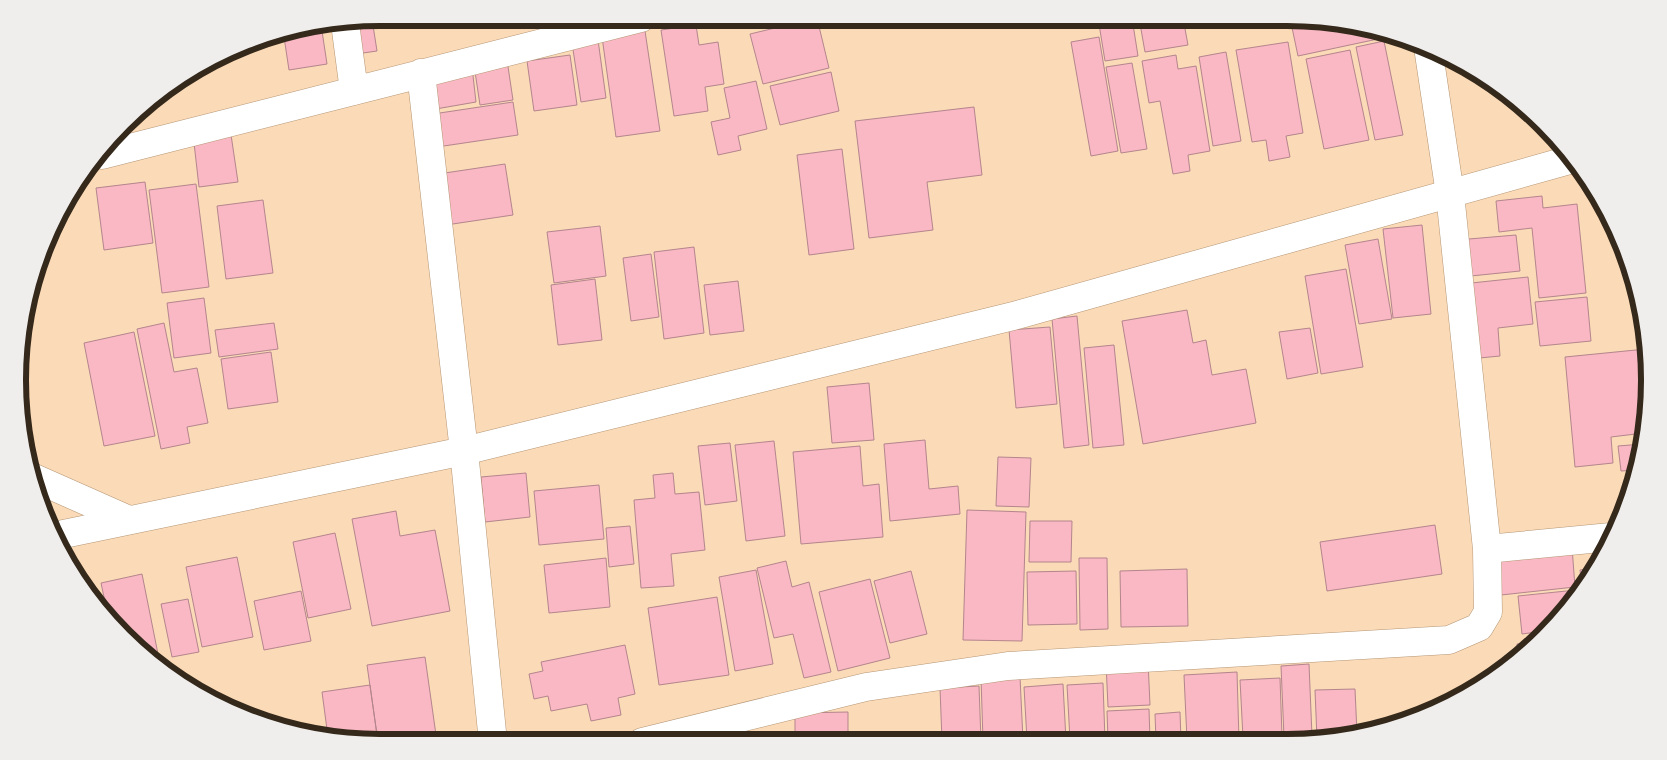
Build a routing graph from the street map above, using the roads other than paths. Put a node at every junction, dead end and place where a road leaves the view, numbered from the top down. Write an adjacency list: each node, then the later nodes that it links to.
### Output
1 (609, 26): 4 (street)
2 (346, 28): 5 (street)
3 (1430, 57): 8 (street)
4 (421, 73): 5 (street); 9 (street)
5 (354, 91): 6 (street)
6 (109, 153)
7 (1565, 161): 8 (street)
8 (1450, 194): 9 (street); 14 (street)
9 (464, 451): 11 (street); 15 (street)
10 (40, 480): 11 (street)
11 (129, 520): 12 (street)
12 (62, 534)
13 (1603, 538): 14 (street)
14 (1487, 549): 16 (street)
15 (492, 734)
16 (675, 734)

